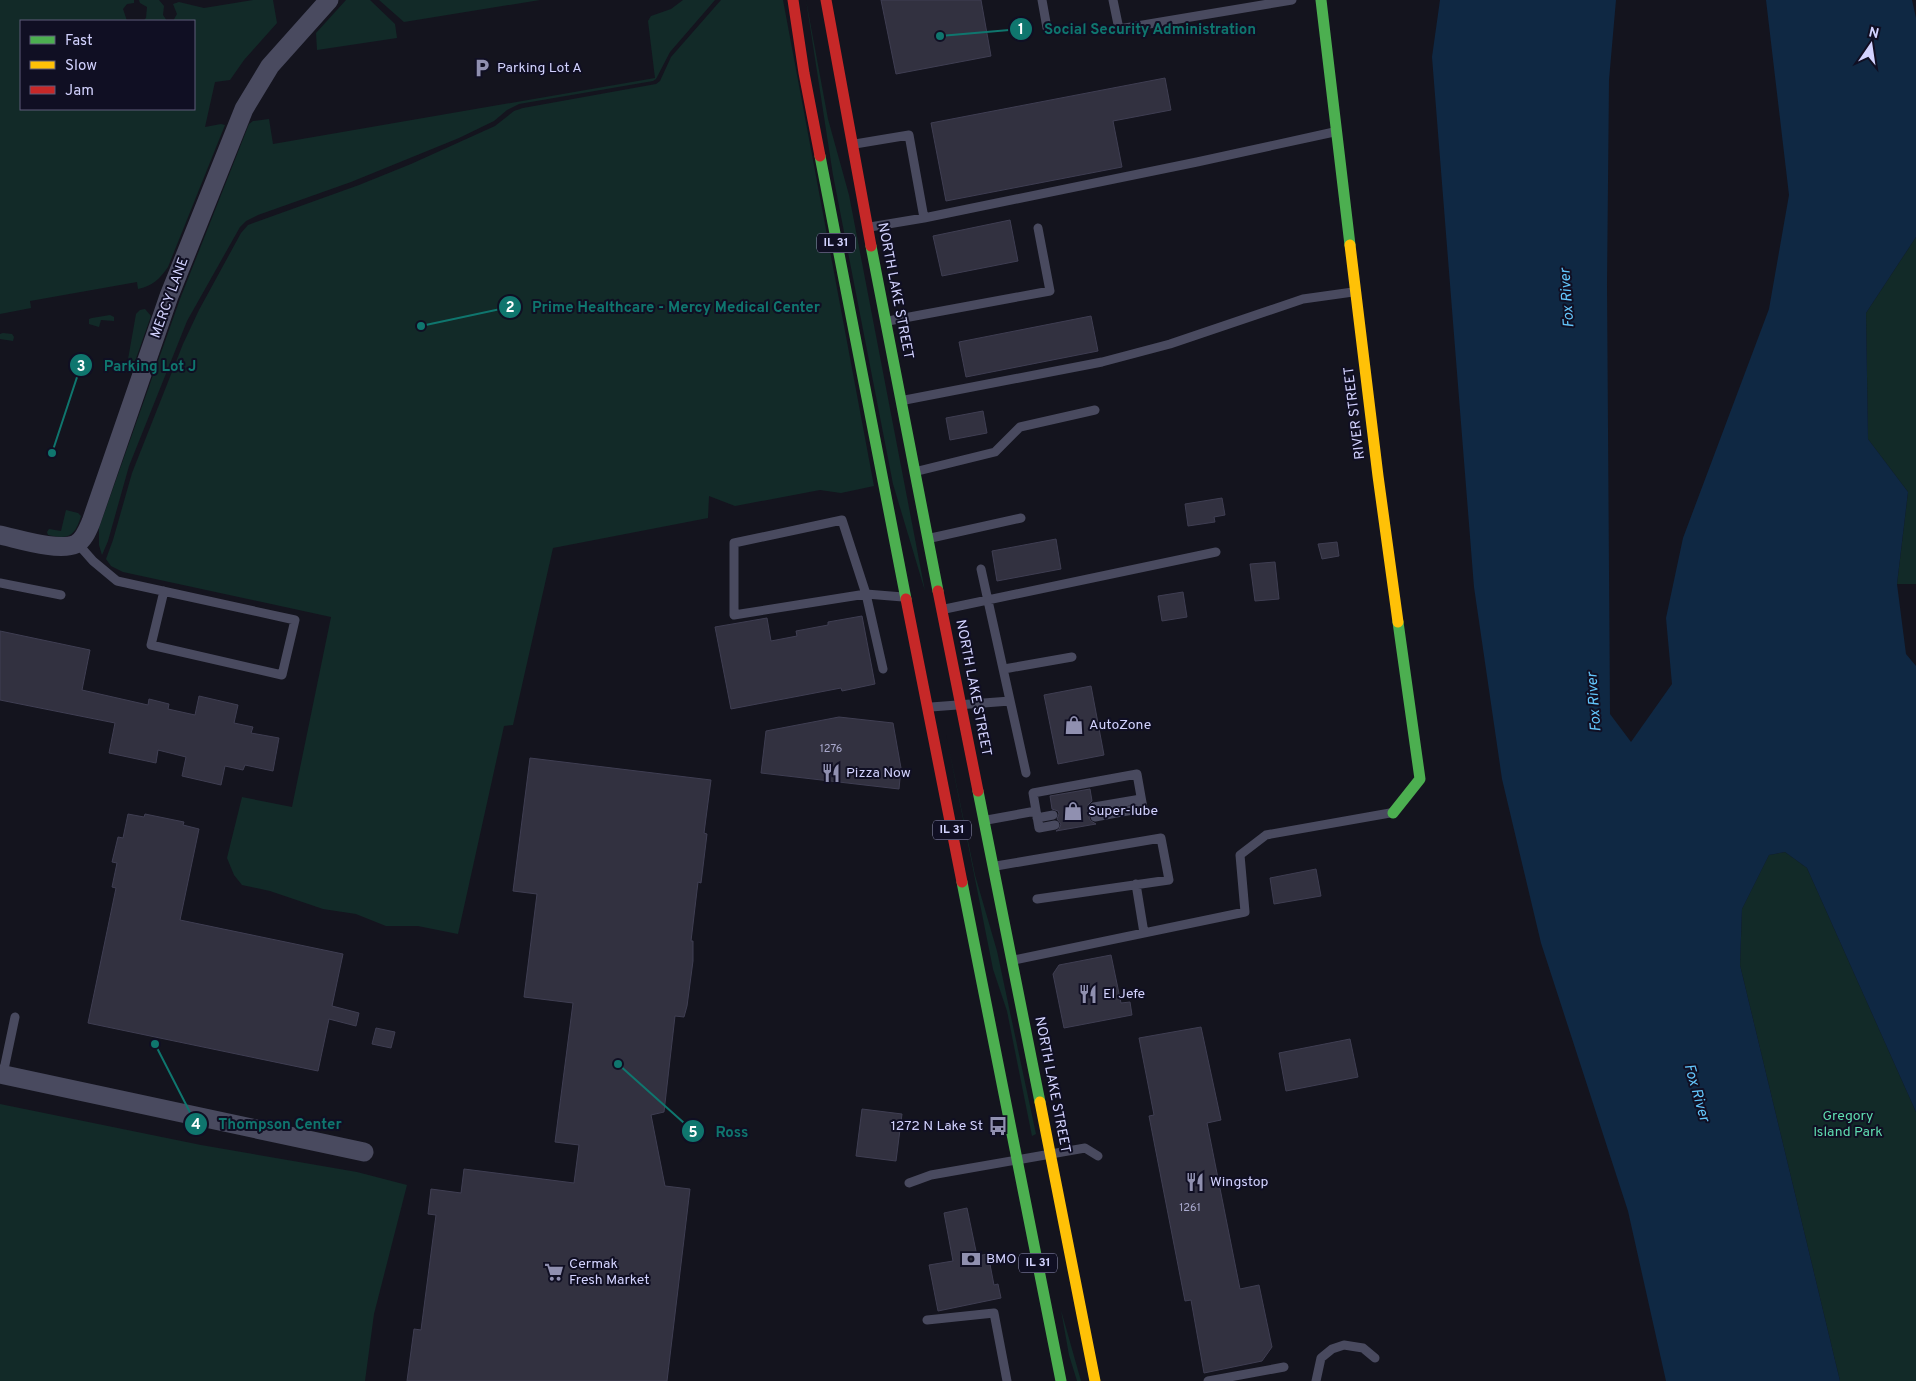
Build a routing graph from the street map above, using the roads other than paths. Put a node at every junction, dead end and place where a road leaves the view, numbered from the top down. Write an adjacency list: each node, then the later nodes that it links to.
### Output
1 (329, 0): 23 (street, MERCY LANE)
2 (792, 0): 30 (main road, IL 31)
3 (826, 0): 11 (main road, NORTH LAKE STREET)
4 (1042, 0): 9 (lane)
5 (1113, 0): 8 (lane)
6 (1292, 0): 8 (lane)
7 (1322, 0): 10 (main road, RIVER STREET)
8 (1236, 5)
9 (1047, 28)
10 (1336, 131): 12 (lane); 15 (main road, RIVER STREET)
11 (852, 145): 12 (lane); 13 (main road, NORTH LAKE STREET)
12 (924, 218): 13 (lane)
13 (867, 227): 16 (main road, NORTH LAKE STREET)
14 (1038, 228): 16 (lane)
15 (1355, 292): 17 (lane); 42 (main road, RIVER STREET)
16 (885, 322): 17 (main road, NORTH LAKE STREET)
17 (902, 401): 19 (main road, NORTH LAKE STREET)
18 (1096, 410): 19 (lane)
19 (916, 471): 22 (main road, NORTH LAKE STREET)
20 (1021, 518): 22 (lane)
21 (0, 535): 23 (street)
22 (928, 538): 32 (main road, NORTH LAKE STREET)
23 (78, 544): 27 (lane)
24 (1216, 552): 31 (lane)
25 (981, 569): 31 (lane)
26 (0, 583): 29 (lane)
27 (164, 591): 27 (lane)
28 (866, 594): 28 (lane); 30 (lane); 34 (lane)
29 (61, 595)
30 (906, 597): 38 (main road, IL 31)
31 (989, 601): 32 (lane); 35 (lane)
32 (942, 609): 37 (main road, NORTH LAKE STREET)
33 (1072, 656): 35 (lane)
34 (883, 669)
35 (1004, 669): 36 (lane)
36 (1010, 700): 37 (lane); 39 (lane)
37 (961, 705): 38 (lane); 46 (main road, NORTH LAKE STREET)
38 (928, 708): 58 (main road, IL 31)
39 (1026, 773)
40 (1141, 799): 41 (lane); 43 (lane); 45 (lane)
41 (1094, 808)
42 (1393, 813): 51 (lane)
43 (1037, 814): 44 (lane); 46 (lane); 47 (lane)
44 (1054, 814)
45 (1095, 817)
46 (984, 821): 48 (main road, NORTH LAKE STREET)
47 (1055, 824)
48 (993, 866): 49 (lane); 52 (main road, NORTH LAKE STREET)
49 (1136, 884): 50 (lane); 51 (lane)
50 (1038, 899)
51 (1144, 933): 52 (lane)
52 (1012, 960): 56 (main road, NORTH LAKE STREET)
53 (15, 1017): 54 (lane)
54 (2, 1074): 55 (street)
55 (364, 1152)
56 (1051, 1154): 57 (lane); 58 (lane); 65 (main road, NORTH LAKE STREET)
57 (1098, 1156)
58 (1017, 1160): 59 (lane); 64 (main road, IL 31)
59 (909, 1183)
60 (928, 1320): 63 (lane)
61 (1375, 1358): 67 (lane)
62 (1284, 1367): 66 (lane)
63 (1007, 1381)
64 (1061, 1381)
65 (1095, 1381)
66 (1208, 1381)
67 (1316, 1381)

